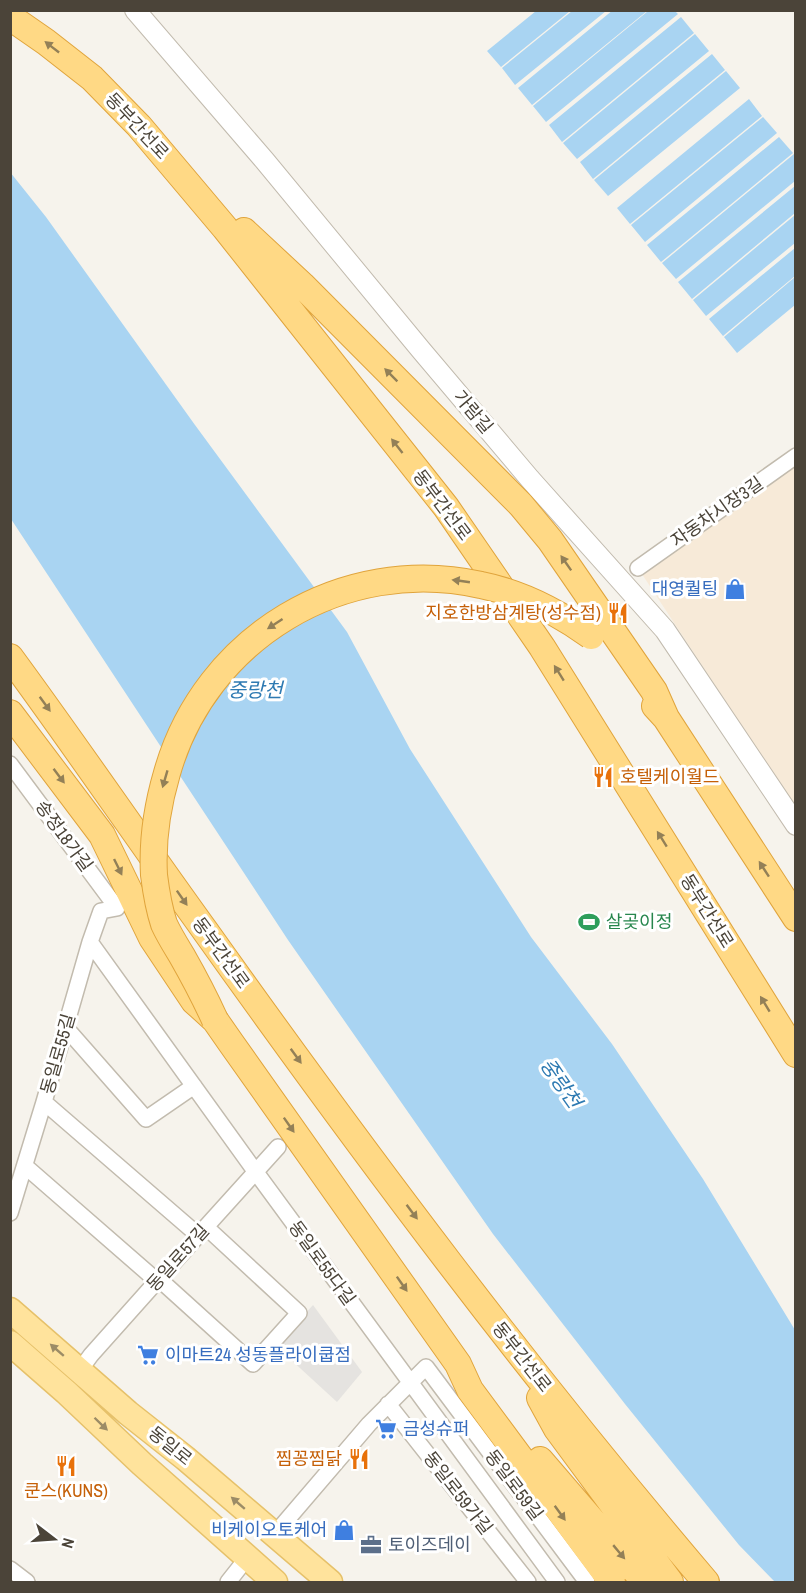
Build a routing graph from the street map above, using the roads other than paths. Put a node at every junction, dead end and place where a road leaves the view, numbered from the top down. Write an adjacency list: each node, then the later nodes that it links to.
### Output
1 (135, 10): 10 (street, 가람길)
2 (10, 17): 3 (highway, 동부간선로, one-way to 2)
3 (171, 164): 8 (highway, one-way to 3); 16 (highway, 동부간선로, one-way to 3)
4 (795, 457): 5 (street, 자동차시장3길)
5 (638, 568)
6 (10, 657): 27 (highway, 동부간선로, one-way to 27)
7 (10, 713): 14 (highway, one-way to 14)
8 (666, 718): 12 (highway, one-way to 8); 14 (highway, one-way to 14, bridge)
9 (10, 765): 11 (street, 송정18가길)
10 (795, 825)
11 (117, 908): 13 (street, 동일로55길)
12 (795, 918)
13 (90, 942): 15 (street, 동일로55길); 17 (street, 동일로55다길)
14 (215, 1020): 28 (highway, one-way to 28)
15 (66, 1028): 17 (street); 18 (street, 동일로55길)
16 (795, 1054)
17 (194, 1086): 21 (street, 동일로55다길)
18 (45, 1102): 20 (street, 동일로55길); 23 (street)
19 (278, 1147): 21 (street, 동일로57길)
20 (25, 1167): 22 (street, 동일로55길); 24 (street)
21 (255, 1171): 23 (street, 동일로57길); 30 (street, 동일로55다길)
22 (10, 1213)
23 (202, 1231): 24 (street, 동일로57길); 24 (street)
24 (158, 1280): 29 (street, 동일로57길)
25 (10, 1310): 29 (main road, 동일로, one-way to 25)
26 (10, 1343): 33 (main road, 동일로, one-way to 33)
27 (512, 1345): 44 (highway); 45 (highway, 동부간선로)
28 (458, 1364): 42 (highway, one-way to 42); 43 (highway, one-way to 43)
29 (80, 1370): 32 (main road, 동일로, one-way to 29)
30 (409, 1382): 31 (street, 동일로59길); 40 (street, 동일로55다길); 41 (street, 동일로59길)
31 (388, 1404): 32 (street, 동일로59길); 39 (street, 동일로59가길)
32 (274, 1535): 38 (main road, 동일로)
33 (247, 1558): 36 (street); 37 (main road, 동일로)
34 (10, 1569): 35 (street)
35 (27, 1582)
36 (228, 1582)
37 (275, 1582)
38 (330, 1582)
39 (528, 1582)
40 (557, 1582)
41 (587, 1582)
42 (612, 1582)
43 (645, 1582)
44 (670, 1582)
45 (706, 1582)

